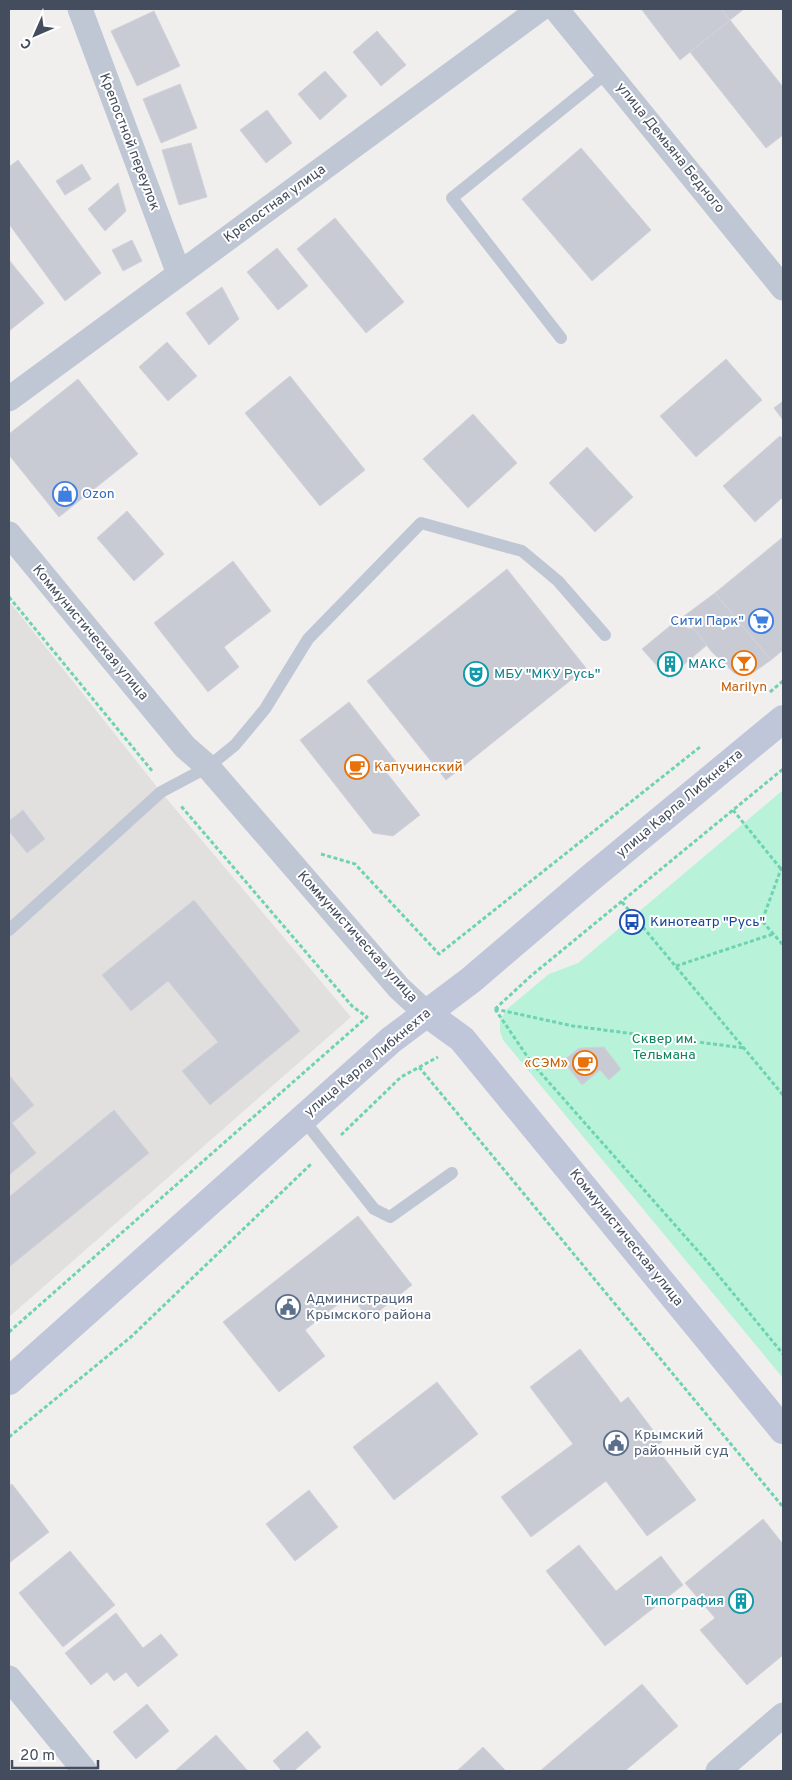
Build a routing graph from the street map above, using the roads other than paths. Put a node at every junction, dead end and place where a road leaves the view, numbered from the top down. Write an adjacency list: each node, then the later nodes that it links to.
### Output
1 (80, 9): 5 (street, Крепостной переулок)
2 (540, 9): 5 (street, Крепостная улица)
3 (556, 9): 4 (street, улица Демьяна Бедного)
4 (608, 72): 6 (street, улица Демьяна Бедного); 7 (lane)
5 (179, 274): 8 (street, Крепостная улица)
6 (783, 288)
7 (561, 338)
8 (9, 399)
9 (9, 534): 12 (street, Коммунистическая улица)
10 (605, 635): 12 (lane)
11 (783, 719): 14 (main road, улица Карла Либкнехта)
12 (208, 767): 13 (lane); 14 (street, Коммунистическая улица)
13 (9, 930)
14 (426, 1013): 15 (main road, улица Карла Либкнехта); 18 (main road, Коммунистическая улица)
15 (303, 1119): 16 (lane); 17 (main road, улица Карла Либкнехта)
16 (452, 1173)
17 (9, 1381)
18 (783, 1430)
19 (9, 1678): 21 (street)
20 (783, 1715): 22 (street)
21 (85, 1771)
22 (718, 1771)

